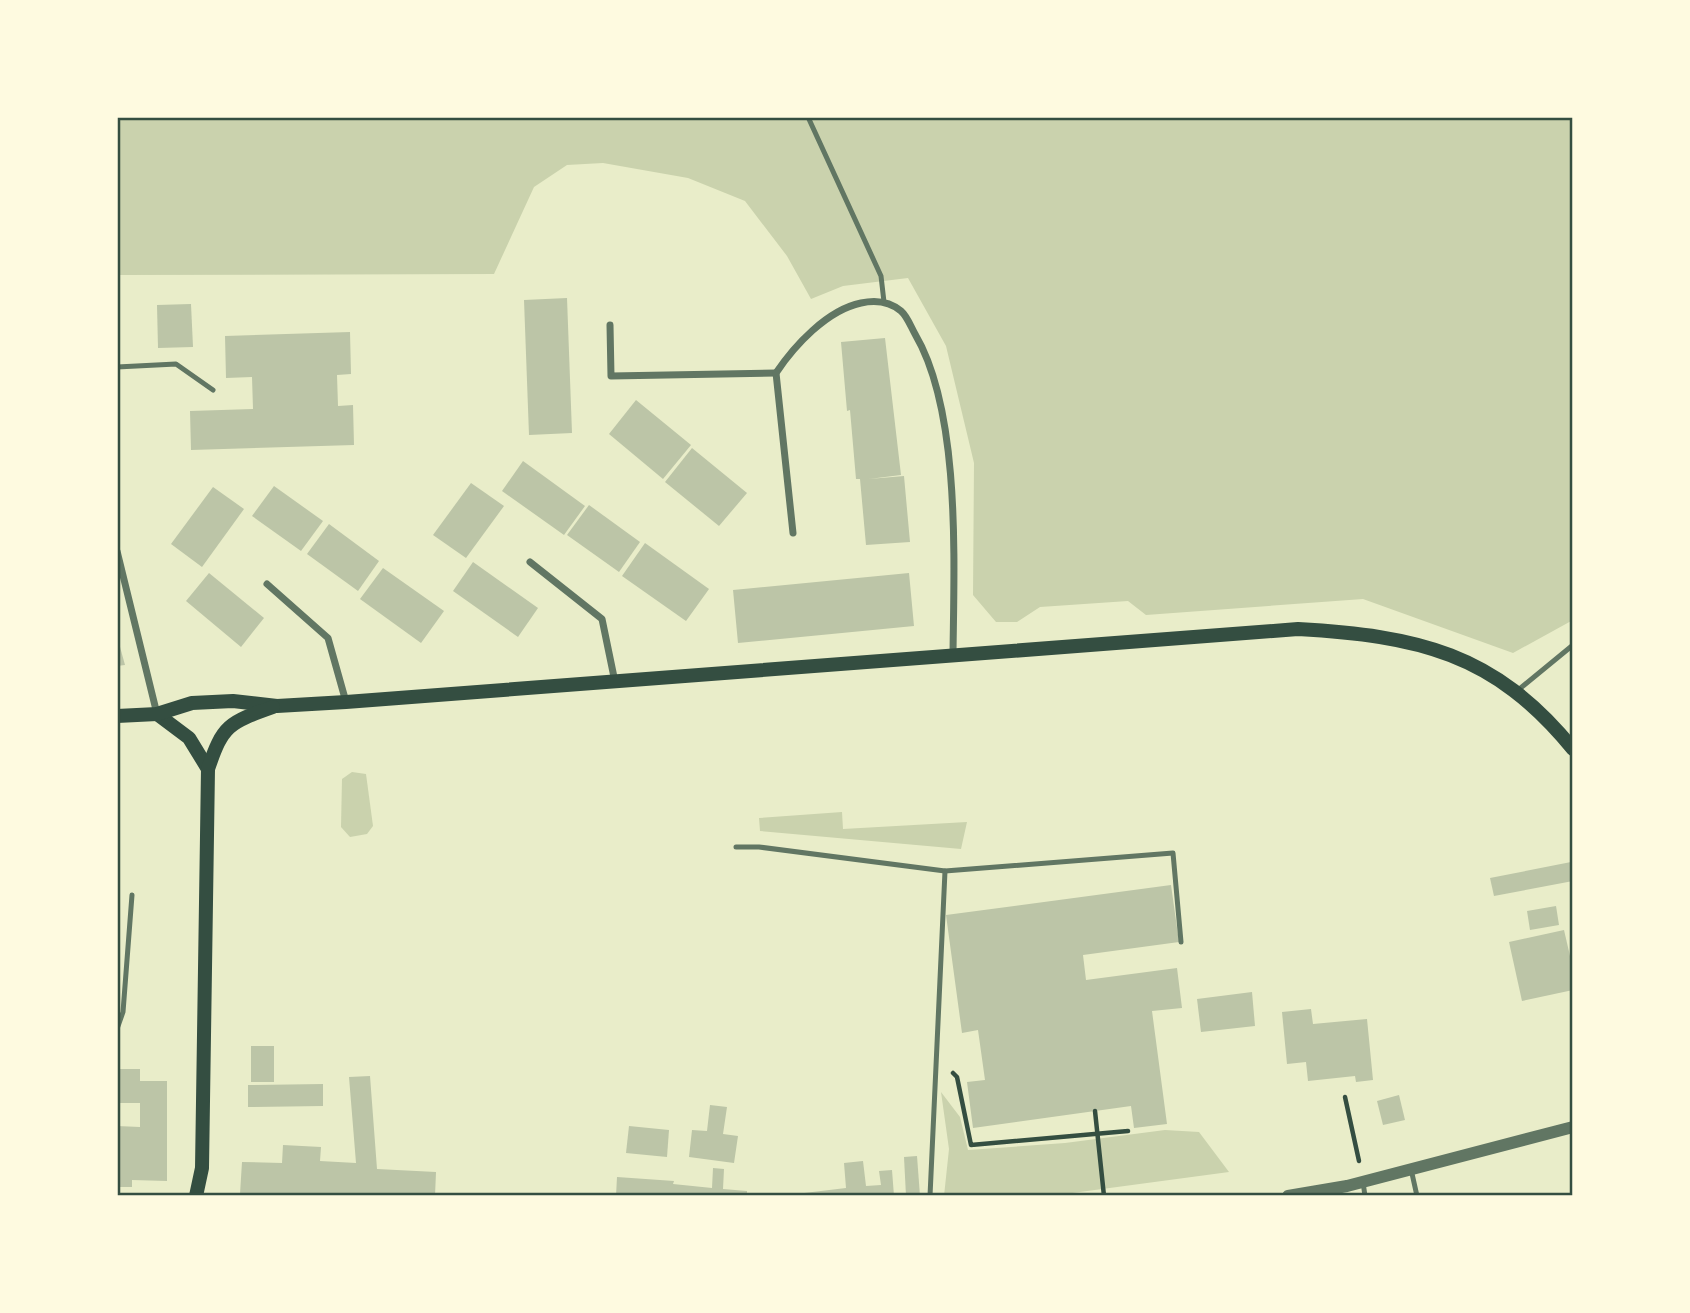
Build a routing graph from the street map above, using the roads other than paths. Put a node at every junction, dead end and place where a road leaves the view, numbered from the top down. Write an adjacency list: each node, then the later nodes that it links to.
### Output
1 (808, 117): 2 (lane)
2 (884, 302): 5 (street); 12 (street)
3 (610, 324): 5 (street)
4 (117, 367): 6 (lane)
5 (776, 373): 7 (street)
6 (213, 390)
7 (793, 533)
8 (117, 551): 17 (street)
9 (530, 562): 13 (street)
10 (267, 584): 15 (street)
11 (1573, 645): 14 (lane)
12 (953, 654): 13 (main road); 14 (main road)
13 (615, 682): 15 (main road)
14 (1517, 691): 19 (main road)
15 (346, 702): 16 (main road)
16 (277, 706): 17 (main road); 20 (main road)
17 (157, 714): 18 (main road); 20 (main road)
18 (117, 716)
19 (1573, 749)
20 (208, 769): 29 (main road)
21 (736, 847): 22 (lane)
22 (945, 872): 24 (lane); 30 (lane)
23 (132, 895): 25 (lane)
24 (1181, 942)
25 (117, 1029)
26 (1573, 1127): 27 (street)
27 (1411, 1169): 28 (street); 33 (lane)
28 (1363, 1182): 31 (street); 32 (lane)
29 (196, 1196)
30 (930, 1196)
31 (1289, 1196)
32 (1365, 1196)
33 (1417, 1196)

